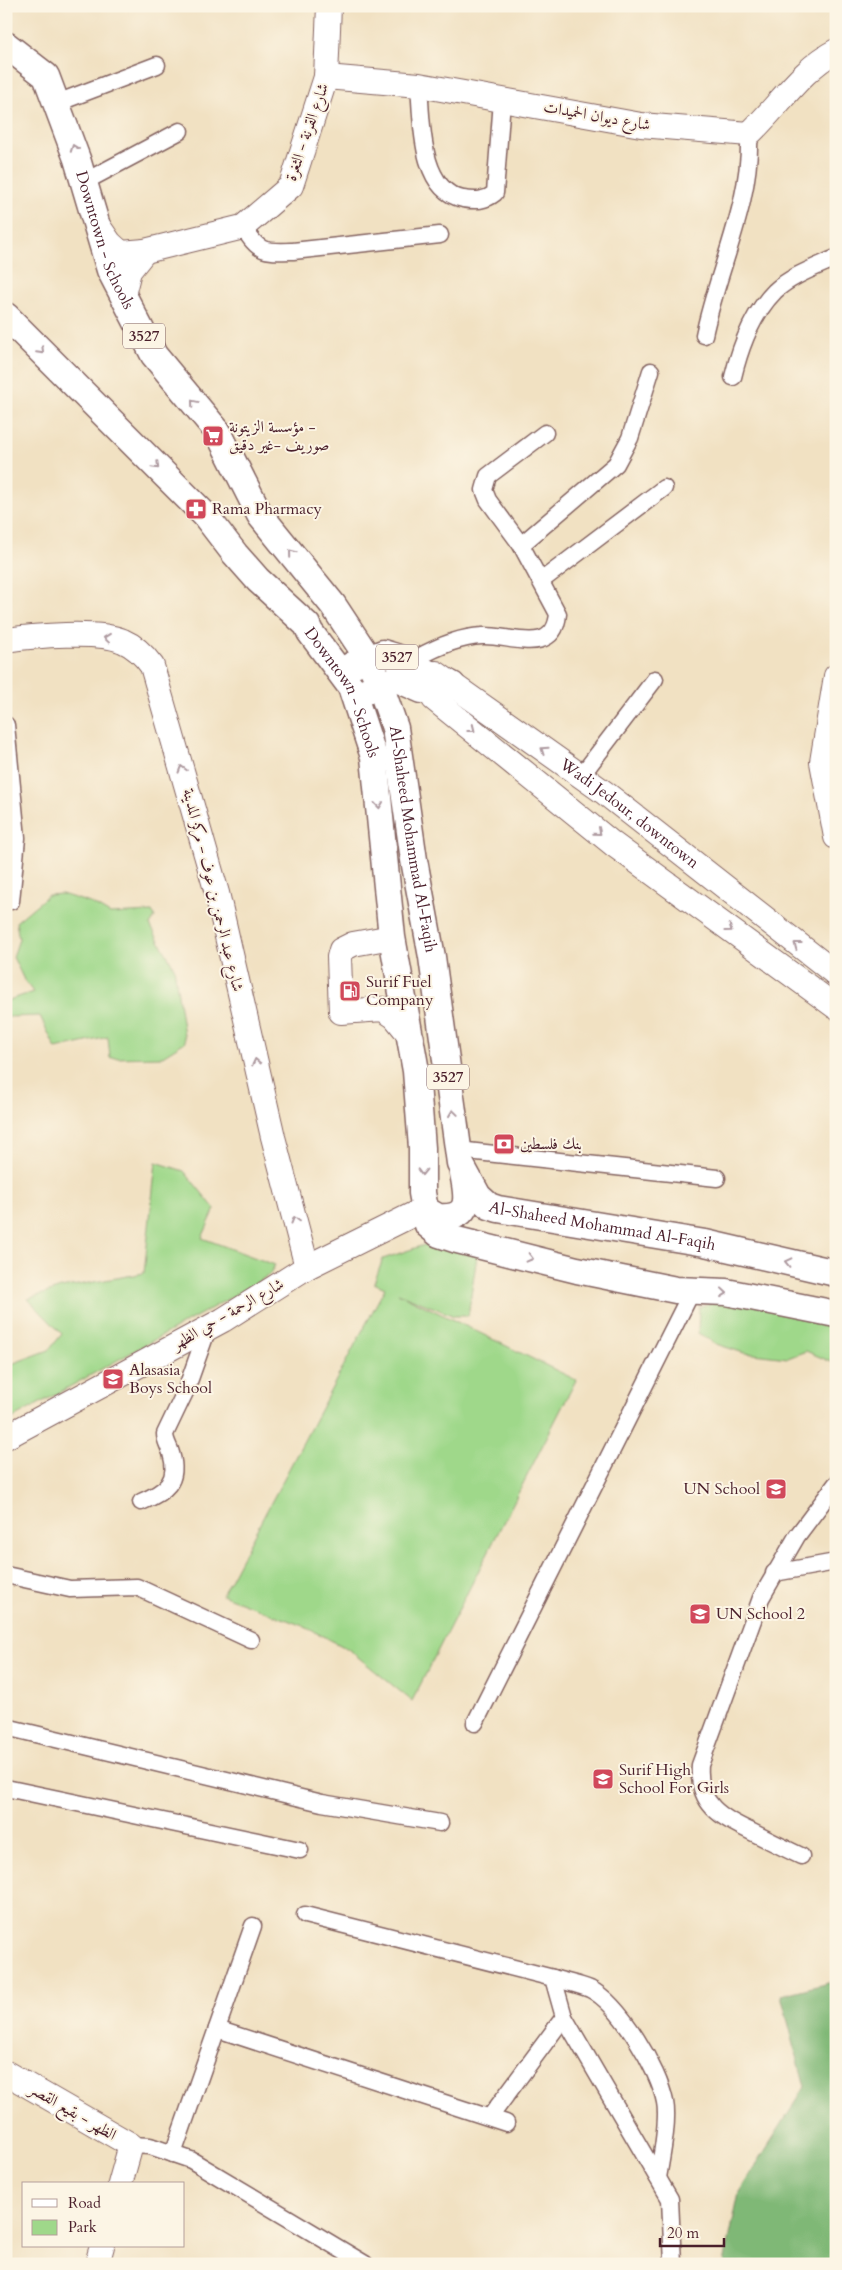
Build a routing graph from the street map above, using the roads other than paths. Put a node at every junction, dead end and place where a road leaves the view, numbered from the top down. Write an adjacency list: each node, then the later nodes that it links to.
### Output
1 (329, 6): 5 (main road, شارع القرنة - الثغرة)
2 (6, 45): 8 (main road, Downtown - Schools / 3527)
3 (836, 51): 10 (main road)
4 (156, 65): 8 (street)
5 (326, 77): 6 (main road, شارع ديوان الحميدات); 13 (main road, شارع القرنة - الثغرة)
6 (419, 85): 7 (main road, شارع ديوان الحميدات); 7 (street)
7 (502, 100): 10 (main road, شارع ديوان الحميدات)
8 (57, 103): 11 (main road, Downtown - Schools / 3527, one-way to 8)
9 (180, 131): 11 (street)
10 (749, 134): 19 (street)
11 (84, 182): 12 (main road, Downtown - Schools / 3527)
12 (96, 222): 15 (main road, شارع القرنة - الثغرة); 17 (main road, Downtown - Schools / 3527)
13 (244, 227): 14 (street); 15 (main road, شارع القرنة - الثغرة)
14 (440, 235)
15 (145, 251): 17 (main road)
16 (836, 258): 21 (street)
17 (123, 295): 26 (main road, Downtown - Schools / 3527, one-way to 17)
18 (6, 316): 27 (main road, Downtown - Schools / 3527, one-way to 27)
19 (704, 335)
20 (651, 371): 24 (street)
21 (733, 378)
22 (545, 433): 24 (street)
23 (664, 488): 25 (street)
24 (521, 545): 25 (street)
25 (541, 581): 30 (street)
26 (325, 595): 27 (main road); 29 (main road, Al-Shaheed Mohammad Al-Faqih / 3527); 30 (main road, 3527)
27 (285, 605): 32 (main road, Downtown - Schools / 3527)
28 (6, 640): 48 (main road, شارع عبد الرحمن بن عوف - مركز المدينة, one-way to 28)
29 (368, 658): 32 (main road, 3527); 34 (main road, 3527); 35 (main road, Al-Shaheed Mohammad Al-Faqih / 3527)
30 (417, 658): 34 (main road, Wadi Jedour, downtown)
31 (836, 677): 38 (main road)
32 (346, 679): 35 (main road, 3527); 40 (main road, Downtown - Schools / 3527, one-way to 40)
33 (655, 679): 37 (street)
34 (436, 691): 35 (main road, 3527); 37 (main road, Wadi Jedour, downtown, one-way to 34); 43 (main road, Wadi Jedour, downtown, one-way to 43)
35 (382, 692): 41 (main road, Al-Shaheed Mohammad Al-Faqih / 3527)
36 (6, 725): 39 (street)
37 (581, 776): 42 (main road, Wadi Jedour, downtown, one-way to 37)
38 (835, 828)
39 (11, 901)
40 (392, 937): 41 (main road); 44 (main road, Downtown - Schools / 3527); 44 (main road)
41 (432, 957): 45 (main road, Al-Shaheed Mohammad Al-Faqih / 3527, one-way to 41)
42 (836, 974)
43 (836, 1006)
44 (412, 1038): 47 (main road, Downtown - Schools / 3527, one-way to 47)
45 (459, 1156): 46 (street); 47 (main road, 3527); 49 (main road, Al-Shaheed Mohammad Al-Faqih / 3527, one-way to 45)
46 (717, 1178)
47 (424, 1209): 48 (main road, شارع الرحمة - حي الظهر); 50 (main road, 3527, one-way to 50)
48 (307, 1267): 52 (main road, شارع الرحمة - حي الظهر)
49 (836, 1273)
50 (692, 1291): 51 (main road, 3527, one-way to 51); 60 (street)
51 (836, 1314)
52 (208, 1328): 53 (main road, شارع الرحمة - حي الظهر); 55 (street)
53 (6, 1436)
54 (836, 1484): 57 (street)
55 (141, 1502)
56 (836, 1562): 57 (street)
57 (774, 1573): 65 (street)
58 (6, 1576): 59 (street)
59 (251, 1640)
60 (475, 1722)
61 (6, 1727): 63 (street)
62 (6, 1788): 64 (street)
63 (440, 1823)
64 (300, 1850)
65 (801, 1856)
66 (305, 1915): 68 (street)
67 (253, 1926): 70 (street)
68 (553, 1978): 69 (street); 74 (street)
69 (564, 2017): 70 (street); 74 (street)
70 (217, 2029): 73 (street)
71 (6, 2073): 72 (main road, الظهر - بقيع القصر)
72 (131, 2145): 73 (street); 75 (main road, الظهر - بقيع القصر)
73 (173, 2154): 78 (street)
74 (658, 2178): 79 (street)
75 (121, 2182)
76 (101, 2248): 77 (main road)
77 (97, 2264)
78 (365, 2264)
79 (673, 2264)

